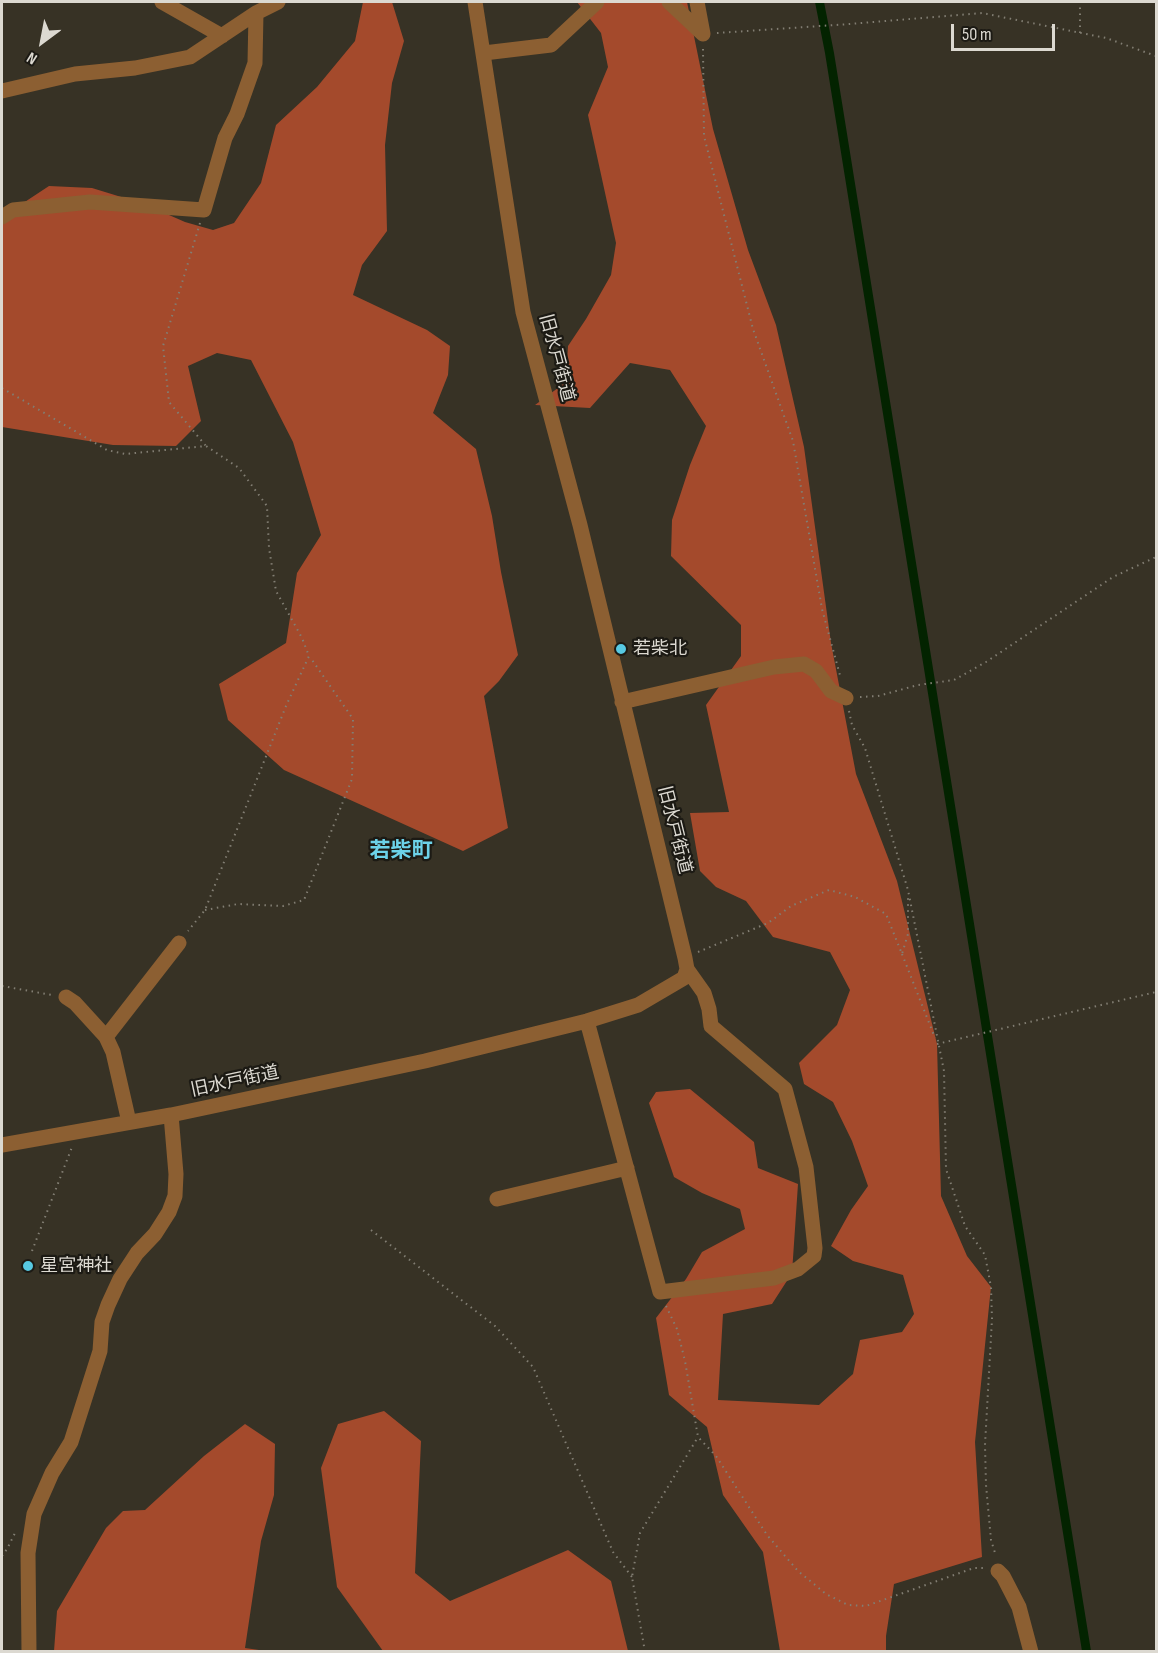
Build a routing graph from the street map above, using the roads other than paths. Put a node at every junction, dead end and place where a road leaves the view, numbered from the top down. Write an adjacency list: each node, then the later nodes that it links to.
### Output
1 (162, 2): 8 (street)
2 (278, 2): 7 (street)
3 (475, 2): 9 (street, 旧水戸街道)
4 (597, 2): 9 (street)
5 (669, 2): 6 (street)
6 (698, 2)
7 (256, 13): 8 (street); 11 (street)
8 (222, 36): 10 (street)
9 (484, 54): 13 (street, 旧水戸街道)
10 (2, 91)
11 (2, 217)
12 (846, 698): 13 (street)
13 (622, 702): 15 (street, 旧水戸街道)
14 (179, 943): 18 (street)
15 (686, 964): 17 (street, 旧水戸街道); 22 (street)
16 (66, 997): 18 (street)
17 (587, 1021): 19 (street, 旧水戸街道); 22 (street)
18 (105, 1036): 20 (street)
19 (171, 1115): 20 (street, 旧水戸街道); 25 (street)
20 (129, 1122): 21 (street, 旧水戸街道)
21 (2, 1145)
22 (627, 1168): 23 (street)
23 (497, 1199)
24 (998, 1571): 26 (street)
25 (29, 1652)
26 (1031, 1652)

